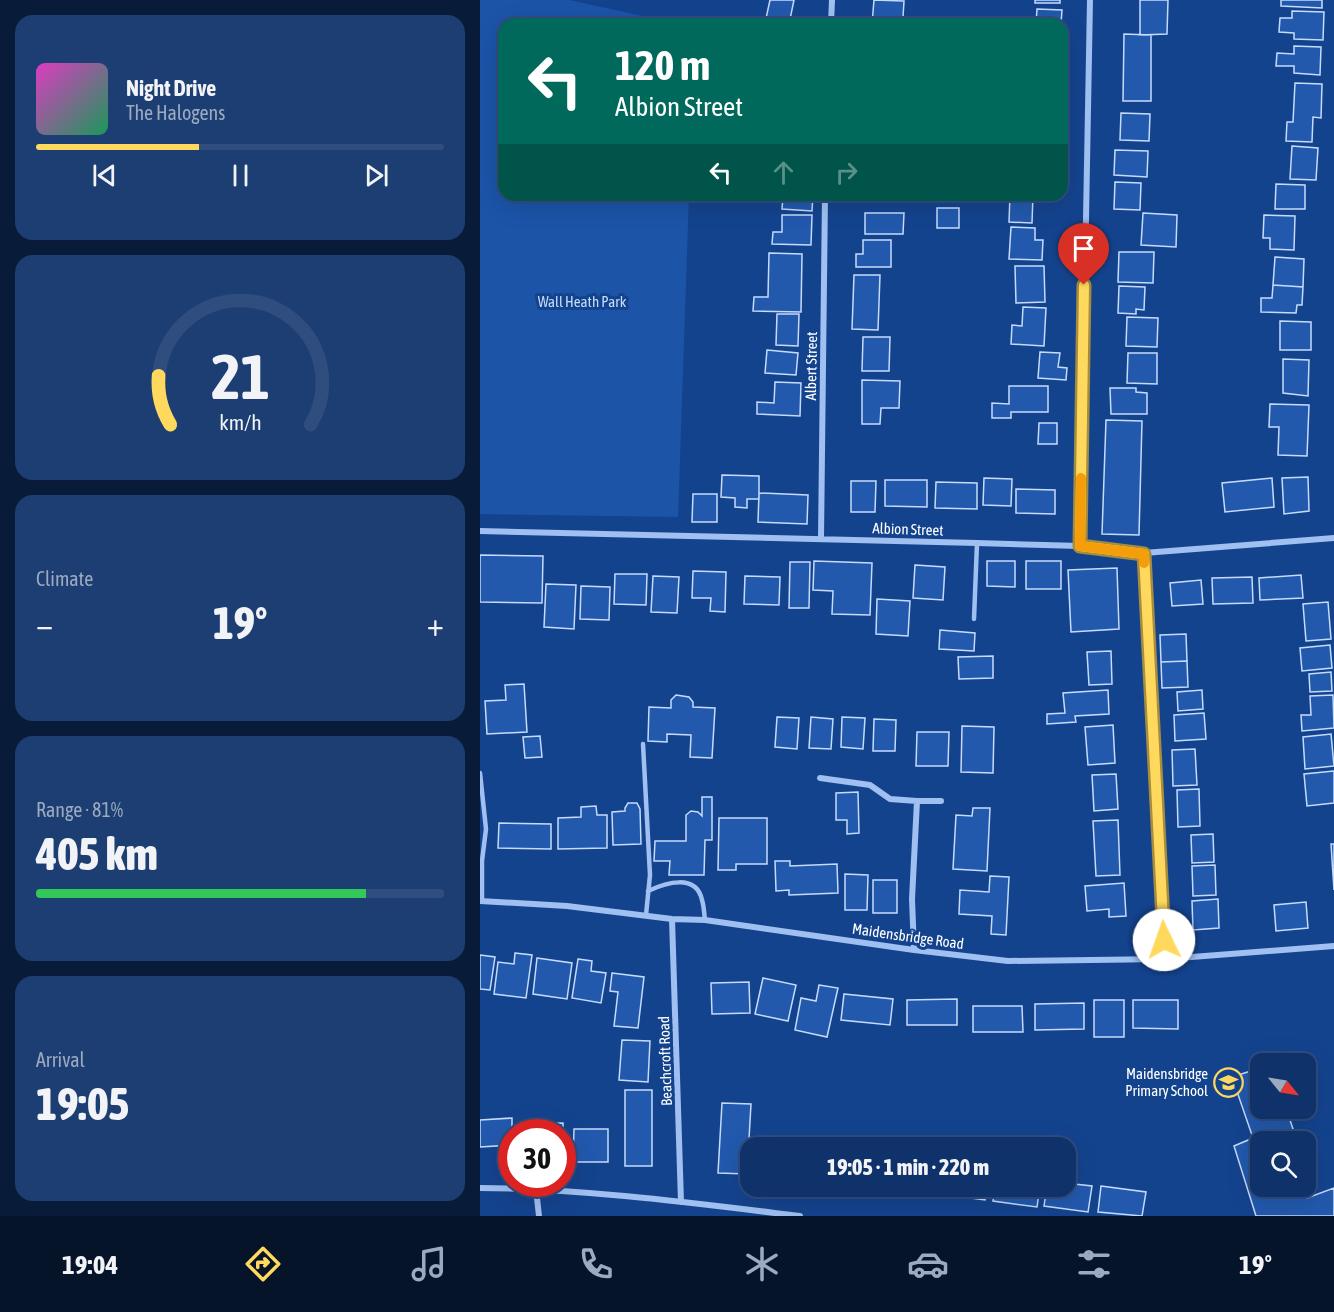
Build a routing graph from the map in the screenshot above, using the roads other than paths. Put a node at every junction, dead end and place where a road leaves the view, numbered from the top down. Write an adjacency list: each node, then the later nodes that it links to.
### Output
1 (832, 0): 3 (street)
2 (1090, 0): 9 (street)
3 (831, 18)
4 (825, 201): 6 (street, Albert Street)
5 (480, 531): 6 (street, Albion Street)
6 (821, 538): 8 (street, Albion Street)
7 (1334, 538): 10 (street, Albion Street)
8 (977, 543): 9 (street, Albion Street); 11 (lane)
9 (1080, 546): 10 (street, Albion Street)
10 (1144, 554): 24 (street)
11 (974, 618)
12 (643, 744): 17 (lane)
13 (480, 773): 18 (lane)
14 (820, 778): 15 (street)
15 (917, 801): 16 (street); 23 (street)
16 (941, 801)
17 (648, 891): 19 (lane); 21 (lane)
18 (481, 901): 19 (street, Maidensbridge Road)
19 (646, 915): 20 (street, Maidensbridge Road)
20 (672, 919): 21 (street, Maidensbridge Road); 29 (street, Beachcroft Road)
21 (705, 920): 23 (street, Maidensbridge Road)
22 (1334, 946): 24 (street, Maidensbridge Road)
23 (914, 950): 24 (street, Maidensbridge Road)
24 (1166, 959)
25 (480, 1188): 26 (street)
26 (498, 1188)
27 (576, 1193): 29 (street)
28 (537, 1197): 30 (street)
29 (681, 1202): 31 (street)
30 (539, 1216)
31 (800, 1216)

